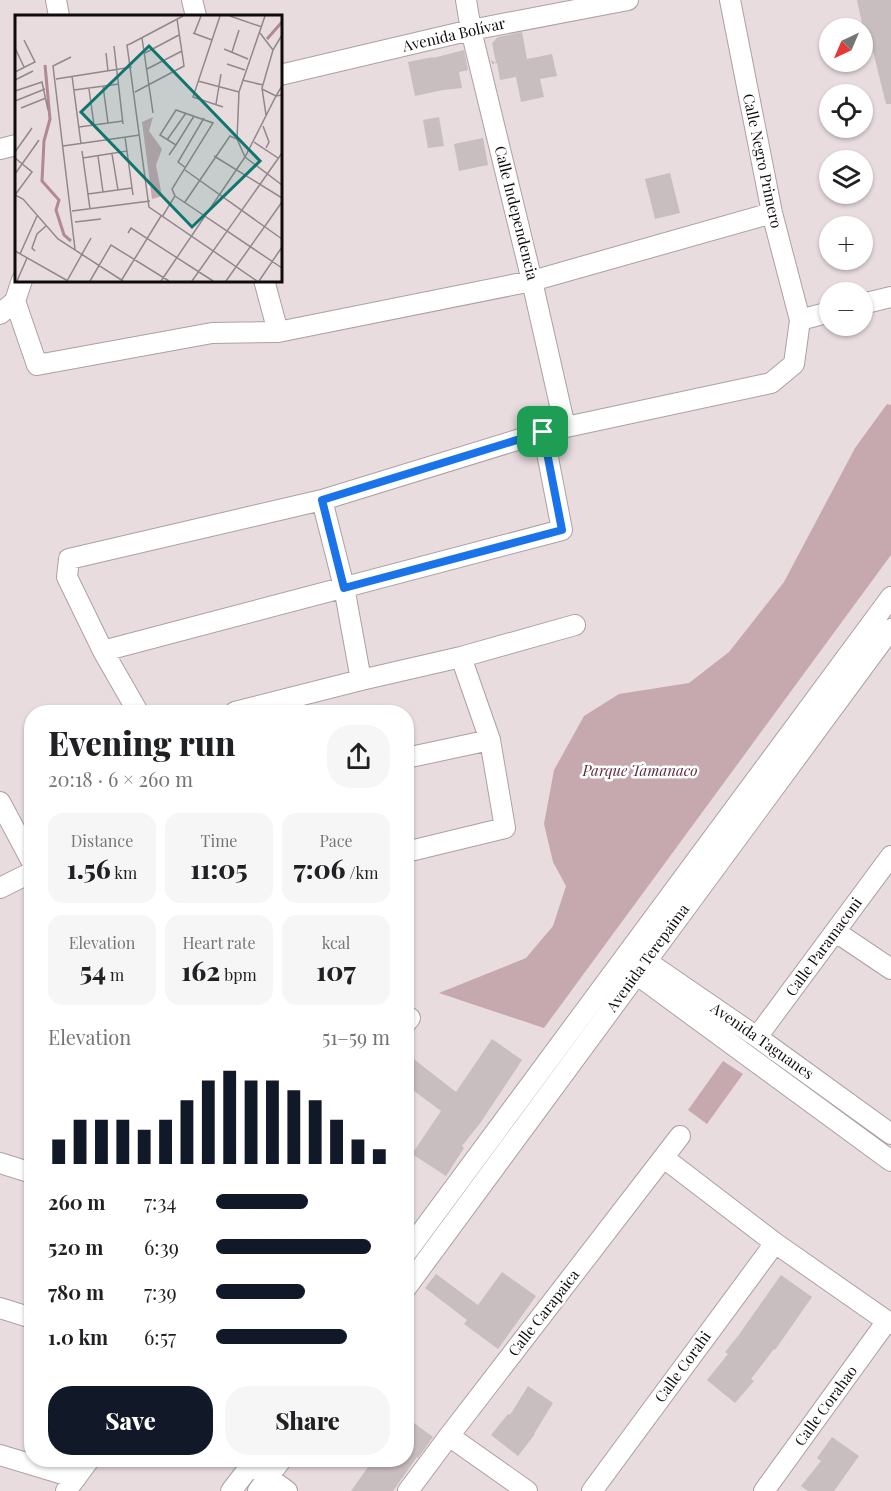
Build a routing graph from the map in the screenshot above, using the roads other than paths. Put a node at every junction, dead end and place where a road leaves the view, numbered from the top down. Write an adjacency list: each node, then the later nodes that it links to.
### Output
1 (56, 0): 6 (street)
2 (192, 0): 7 (street)
3 (466, 0): 8 (street, Calle Independencia)
4 (628, 0): 8 (street, Avenida Bolívar)
5 (730, 0): 12 (street, Calle Negro Primero)
6 (58, 15)
7 (196, 15)
8 (471, 30): 9 (street, Avenida Bolívar); 13 (street, Calle Independencia)
9 (282, 75)
10 (15, 145): 11 (street)
11 (0, 149)
12 (772, 213): 13 (street); 21 (street, Calle Negro Primero)
13 (532, 281): 22 (street); 23 (street, Calle Independencia)
14 (21, 282): 17 (street)
15 (265, 282): 22 (street)
16 (891, 297): 18 (street)
17 (15, 301): 19 (street); 22 (street)
18 (873, 301)
19 (0, 314)
20 (819, 315): 21 (street)
21 (800, 320): 23 (street)
22 (278, 332)
23 (565, 427): 24 (street)
24 (543, 432): 25 (street); 26 (street)
25 (322, 500): 26 (street); 30 (street)
26 (344, 588): 30 (street); 32 (street)
27 (891, 597): 44 (street, Avenida Terepaima)
28 (575, 625): 31 (street)
29 (891, 629): 44 (street, Avenida Terepaima)
30 (103, 651): 33 (street)
31 (460, 657): 32 (street); 35 (street)
32 (361, 680): 34 (street)
33 (134, 705)
34 (263, 705)
35 (490, 740): 36 (street); 39 (street)
36 (414, 756)
37 (0, 802): 38 (street)
38 (24, 847)
39 (414, 850)
40 (891, 856): 43 (street, Calle Paramaconi)
41 (24, 876): 42 (street)
42 (0, 888)
43 (836, 932): 45 (street); 46 (street, Calle Paramaconi)
44 (637, 962): 46 (street, Avenida Taguanes); 50 (street, Avenida Taguanes); 53 (street, Avenida Terepaima); 55 (street, Avenida Terepaima)
45 (891, 969)
46 (757, 1037): 47 (street, Avenida Taguanes)
47 (891, 1134)
48 (680, 1136): 49 (street, Calle Carapaica)
49 (664, 1158): 54 (street); 59 (street, Calle Carapaica)
50 (891, 1161)
51 (0, 1163): 52 (street)
52 (24, 1170)
53 (414, 1243)
54 (775, 1243): 58 (street); 73 (street, Calle Corahi)
55 (414, 1277)
56 (0, 1308): 57 (street)
57 (24, 1316)
58 (889, 1323): 74 (street, Calle Corahao)
59 (449, 1436): 71 (street, Calle Carapaica); 72 (street)
60 (0, 1455): 61 (street)
61 (24, 1465)
62 (29, 1467): 67 (street)
63 (84, 1467): 67 (street)
64 (249, 1467): 69 (street)
65 (255, 1467): 68 (street)
66 (276, 1467): 68 (street)
67 (71, 1484)
68 (263, 1484): 70 (street)
69 (231, 1491)
70 (287, 1491)
71 (408, 1491)
72 (527, 1491)
73 (592, 1491)
74 (764, 1491)

